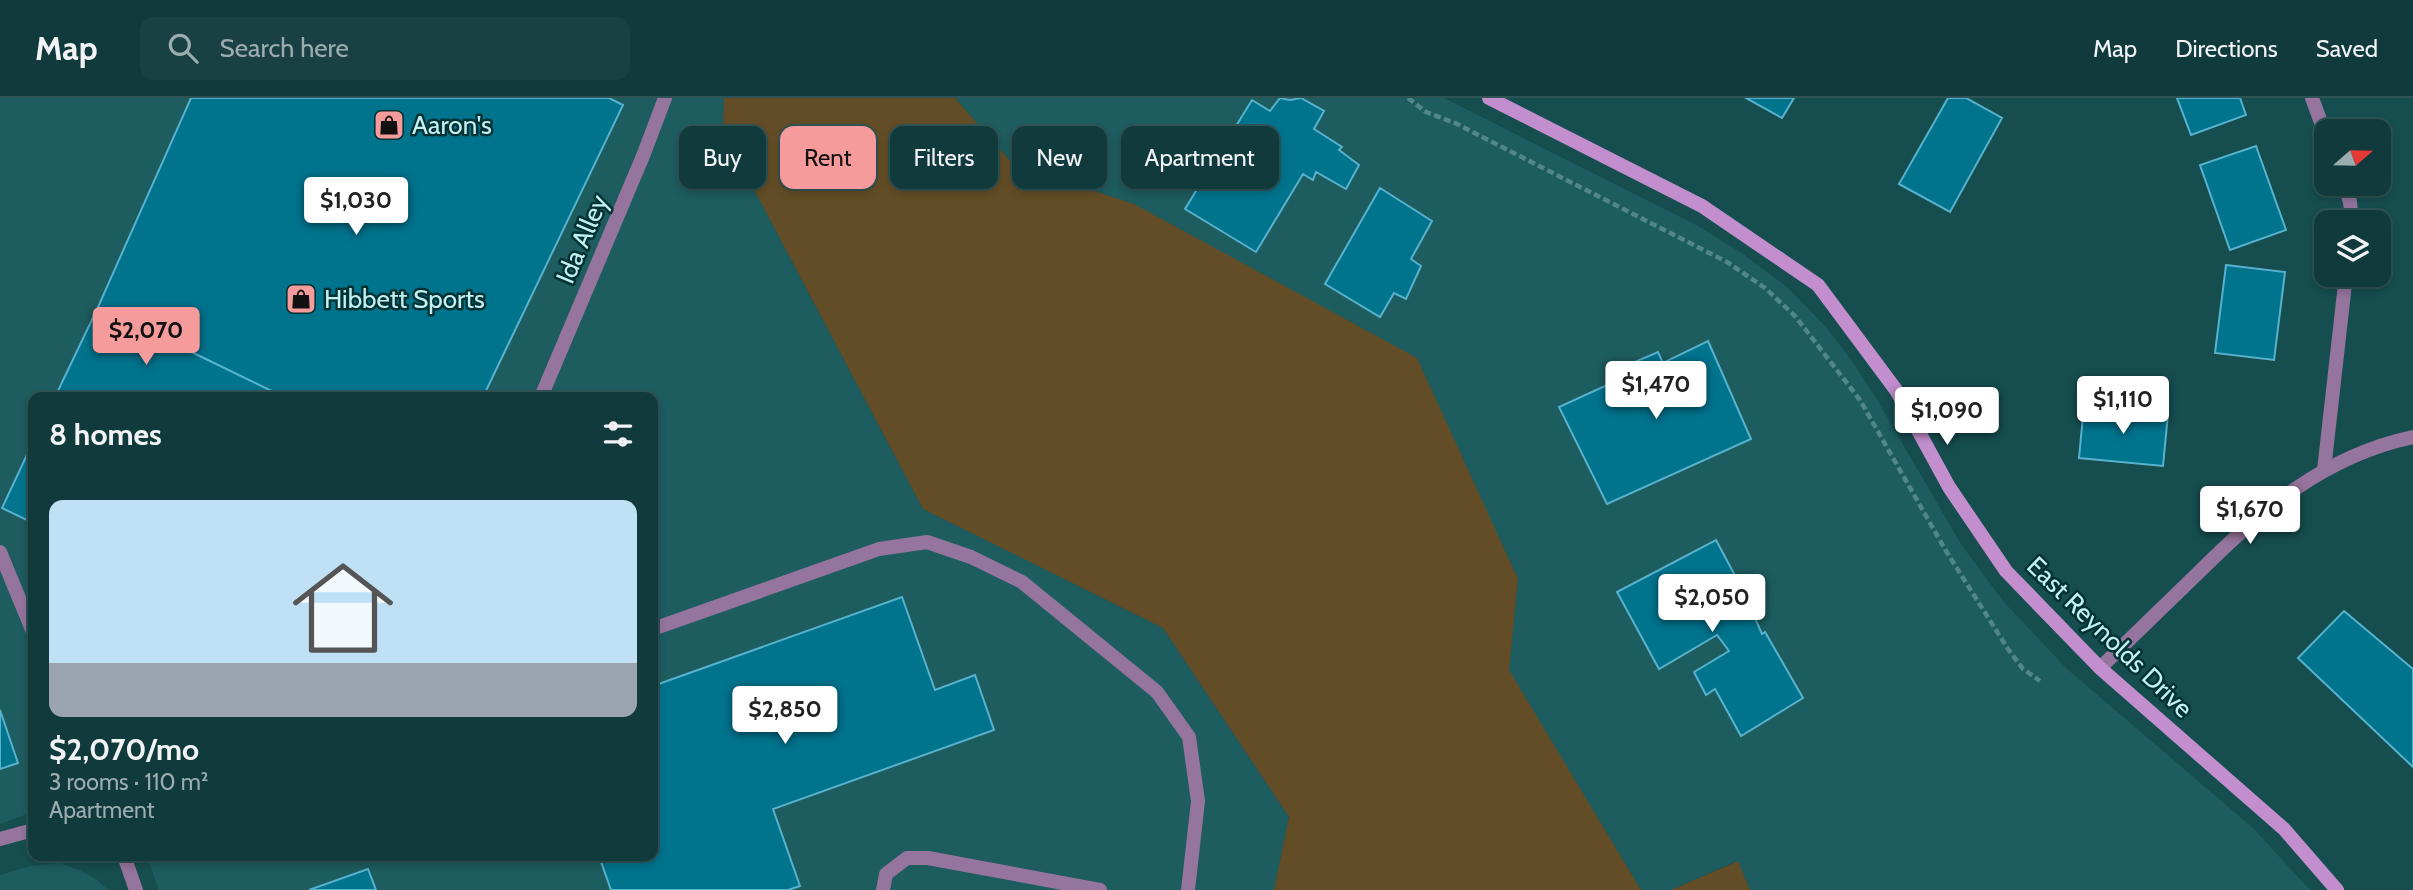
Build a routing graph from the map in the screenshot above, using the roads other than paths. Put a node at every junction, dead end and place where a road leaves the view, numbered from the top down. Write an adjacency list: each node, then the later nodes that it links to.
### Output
1 (665, 98): 6 (street, Ida Alley)
2 (1489, 98): 12 (street, East Reynolds Drive)
3 (2312, 98): 4 (street)
4 (2320, 119)
5 (2345, 287): 8 (street)
6 (543, 392)
7 (2413, 437): 8 (street)
8 (2324, 470): 12 (street)
9 (0, 552): 10 (street)
10 (28, 620)
11 (658, 627): 19 (street)
12 (2100, 668): 20 (street, East Reynolds Drive)
13 (28, 831): 14 (street)
14 (0, 839)
15 (126, 861): 16 (street)
16 (136, 890)
17 (883, 890): 18 (street)
18 (1100, 890)
19 (1188, 890)
20 (2337, 890)

